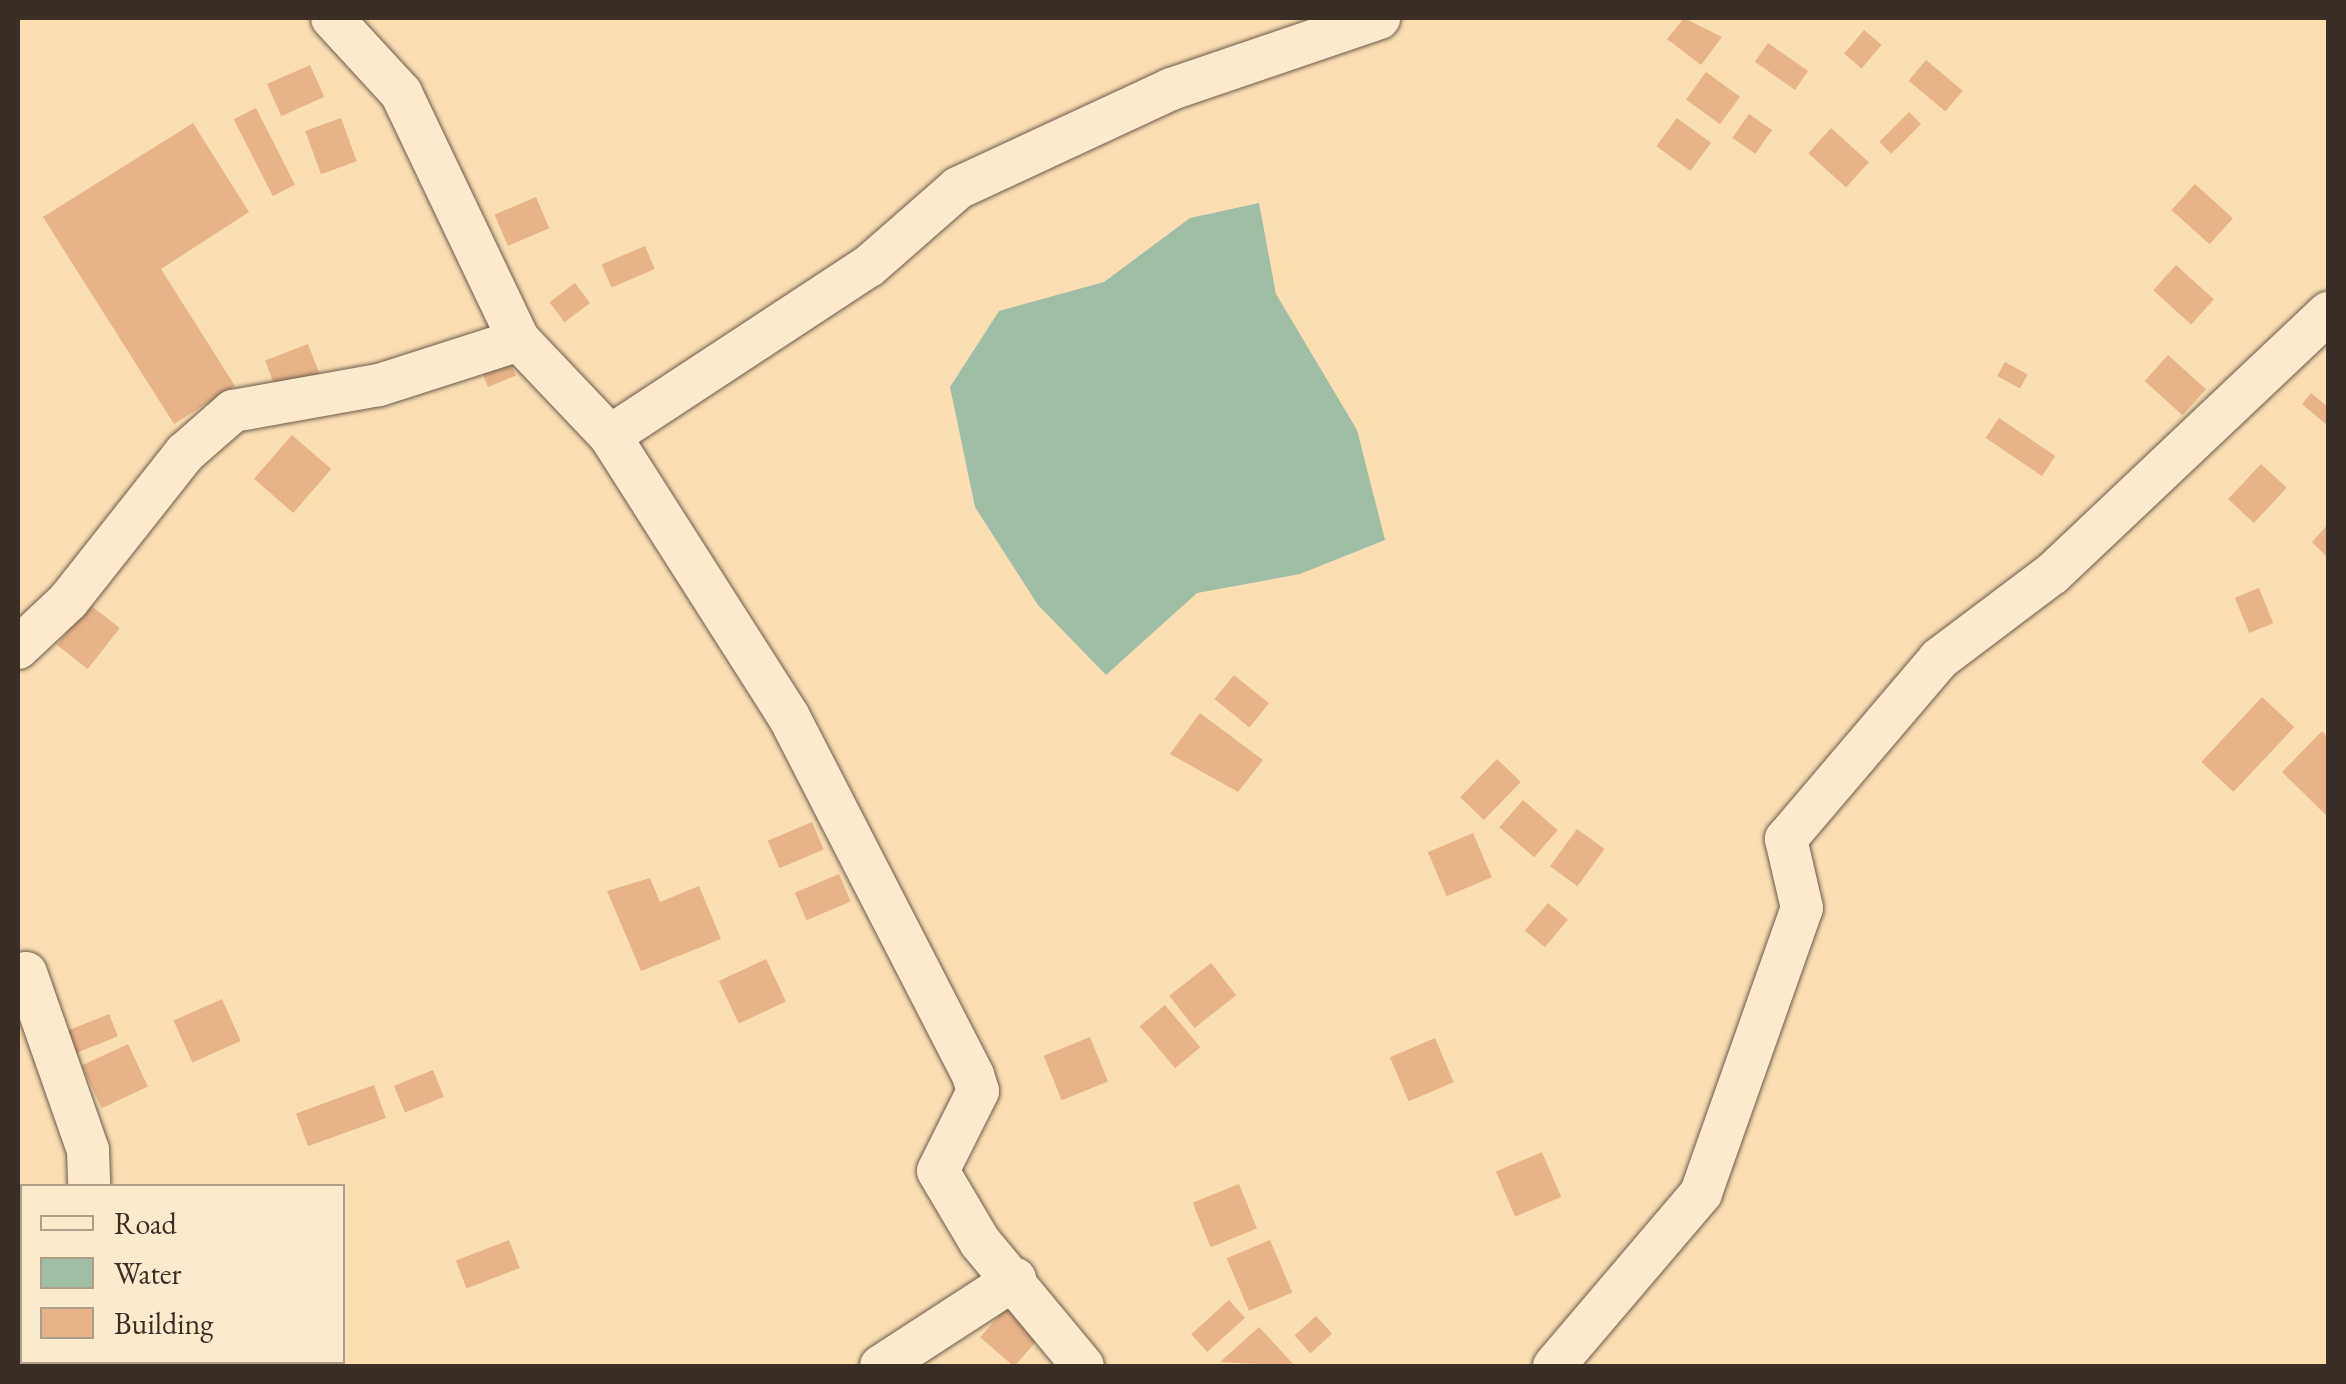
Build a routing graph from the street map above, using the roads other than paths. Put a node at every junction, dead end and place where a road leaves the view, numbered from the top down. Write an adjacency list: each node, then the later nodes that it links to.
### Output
1 (332, 18): 4 (street)
2 (1379, 18): 5 (street)
3 (2328, 312): 12 (street)
4 (519, 340): 5 (street); 6 (street)
5 (610, 436): 9 (street)
6 (18, 648)
7 (18, 978): 8 (street)
8 (89, 1184)
9 (1015, 1279): 10 (street); 11 (street)
10 (881, 1366)
11 (1083, 1366)
12 (1554, 1366)

